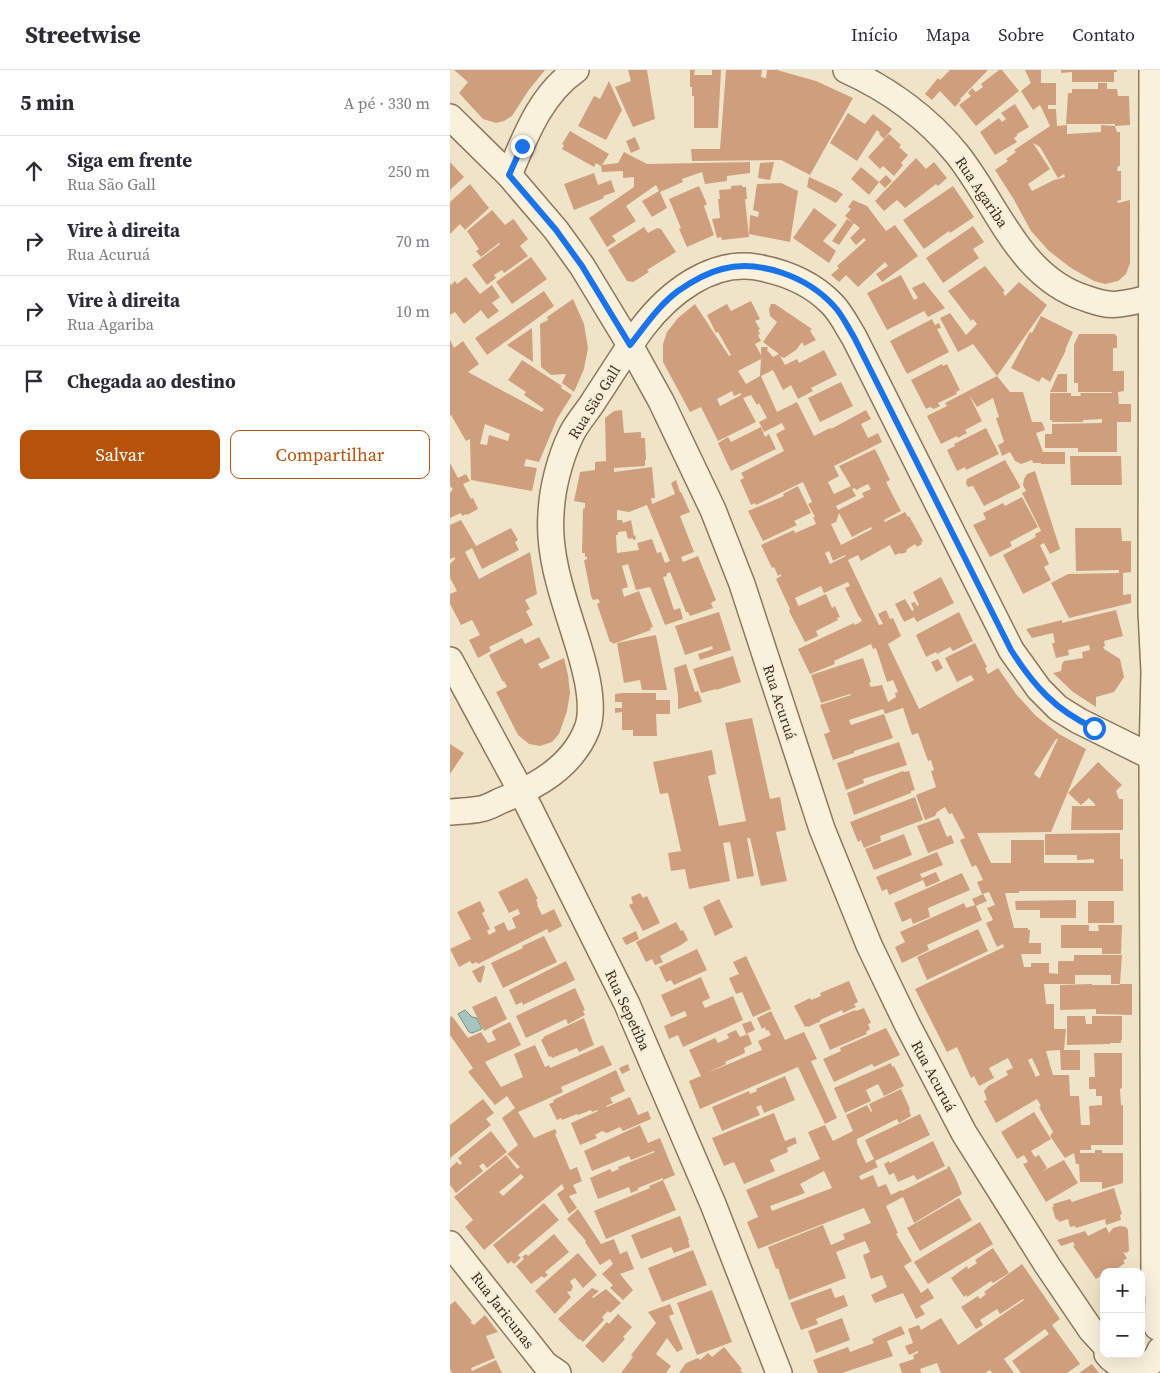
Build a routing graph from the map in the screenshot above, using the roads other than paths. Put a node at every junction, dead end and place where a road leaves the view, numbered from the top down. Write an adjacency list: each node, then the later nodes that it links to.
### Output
1 (576, 70): 5 (street)
2 (846, 70): 7 (street, Rua Agariba)
3 (1152, 70): 6 (street)
4 (450, 117): 5 (street, Rua Acuruá)
5 (509, 175): 9 (street, Rua Acuruá)
6 (1152, 297): 7 (street, Rua Agariba); 8 (street)
7 (1118, 305): 8 (street, Rua Agariba)
8 (1152, 323): 10 (street)
9 (630, 345): 15 (street, Rua São Gall); 17 (street, Rua São Gall); 22 (street, Rua Acuruá)
10 (1156, 613): 11 (street)
11 (1156, 637): 13 (street)
12 (450, 660): 17 (street, Rua Sepetiba)
13 (1157, 672): 14 (street)
14 (1157, 726): 15 (street); 16 (street)
15 (1117, 739): 16 (street, Rua São Gall)
16 (1152, 757): 20 (street)
17 (522, 793): 18 (street, Rua São Gall); 29 (street, Rua Sepetiba)
18 (450, 812)
19 (450, 1244): 27 (street, Rua Jaricunas)
20 (1154, 1272): 21 (street); 25 (street)
21 (1145, 1289)
22 (1078, 1310): 23 (street); 24 (street, Rua Acuruá)
23 (1100, 1313)
24 (1100, 1339)
25 (1156, 1339): 28 (street)
26 (1110, 1358): 28 (street)
27 (549, 1370)
28 (1129, 1372)
29 (779, 1373)

